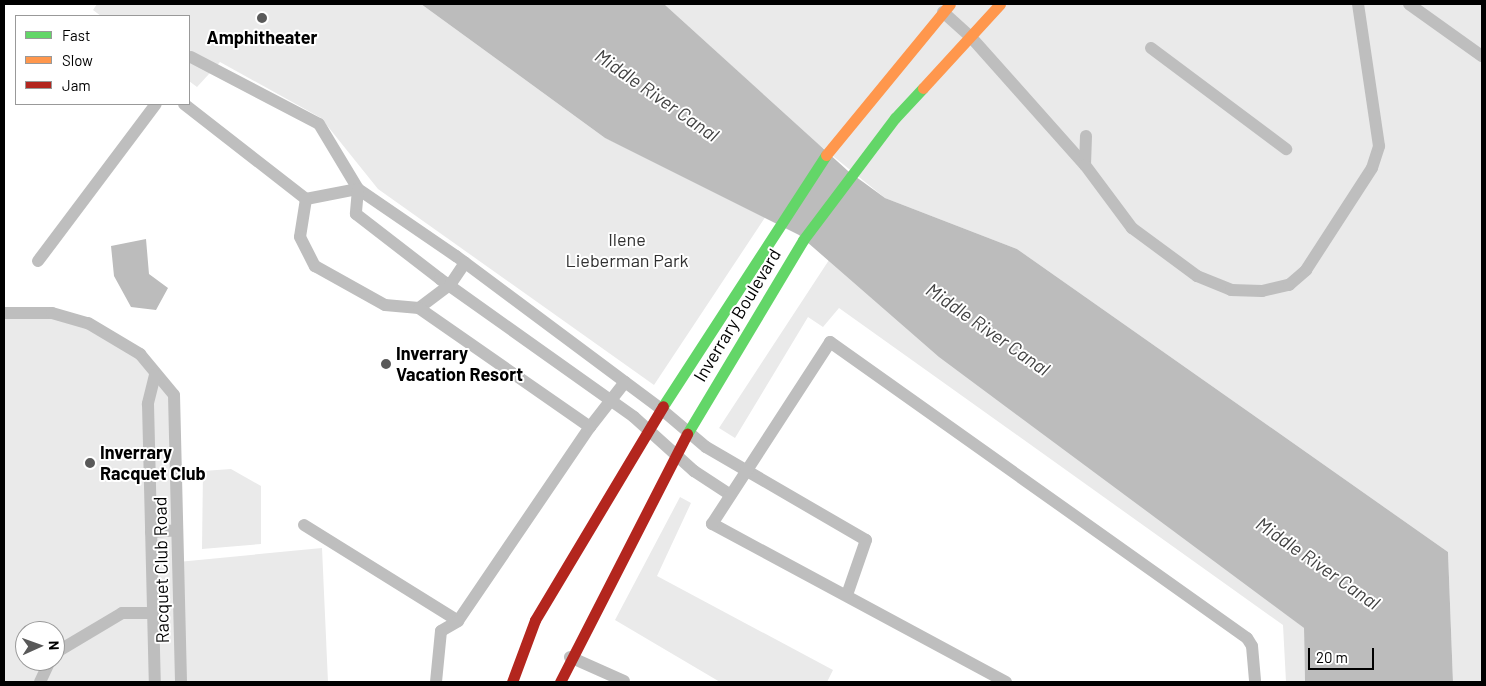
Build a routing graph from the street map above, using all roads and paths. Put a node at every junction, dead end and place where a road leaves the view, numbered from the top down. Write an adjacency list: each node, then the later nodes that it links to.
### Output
1 (1000, 4): 5 (street, Inverrary Boulevard)
2 (1358, 4): 13 (lane)
3 (1409, 4): 7 (lane)
4 (946, 8): 5 (lane); 26 (street, Inverrary Boulevard)
5 (970, 36): 13 (lane); 29 (street, Inverrary Boulevard)
6 (1152, 48): 12 (lane)
7 (1482, 56)
8 (191, 57): 14 (lane)
9 (155, 105): 16 (lane)
10 (185, 105): 15 (lane)
11 (1086, 136): 13 (lane)
12 (1286, 149)
13 (1085, 165)
14 (358, 188): 15 (lane); 17 (lane); 18 (lane)
15 (306, 199): 19 (lane)
16 (38, 261)
17 (465, 263): 18 (lane); 21 (lane)
18 (450, 285): 19 (lane); 22 (lane)
19 (419, 308): 27 (lane)
20 (4, 313): 23 (lane, Racquet Club Road)
21 (557, 333): 22 (lane); 24 (lane)
22 (546, 352): 25 (lane)
23 (155, 375): 34 (lane, Racquet Club Road); 35 (lane, Racquet Club Road)
24 (625, 382): 25 (lane); 26 (lane)
25 (611, 400): 27 (lane); 28 (lane)
26 (661, 409): 28 (street, Inverrary Boulevard); 29 (lane)
27 (590, 427): 38 (lane)
28 (648, 430): 30 (lane); 44 (street, Inverrary Boulevard)
29 (688, 432): 30 (street, Inverrary Boulevard); 31 (lane)
30 (674, 454): 32 (lane); 40 (street, Inverrary Boulevard)
31 (745, 470): 32 (lane); 36 (lane); 48 (lane)
32 (729, 494): 36 (lane)
33 (304, 525): 38 (lane)
34 (177, 530): 35 (lane); 42 (lane, Racquet Club Road)
35 (151, 532): 37 (lane, Racquet Club Road)
36 (847, 595): 47 (lane)
37 (153, 613): 39 (lane); 41 (lane, Racquet Club Road)
38 (458, 620): 43 (lane)
39 (65, 647)
40 (570, 657): 45 (street, Inverrary Boulevard); 46 (lane)
41 (155, 682)
42 (181, 682)
43 (436, 682)
44 (512, 682)
45 (560, 682)
46 (625, 682)
47 (1006, 682)
48 (1255, 682)

